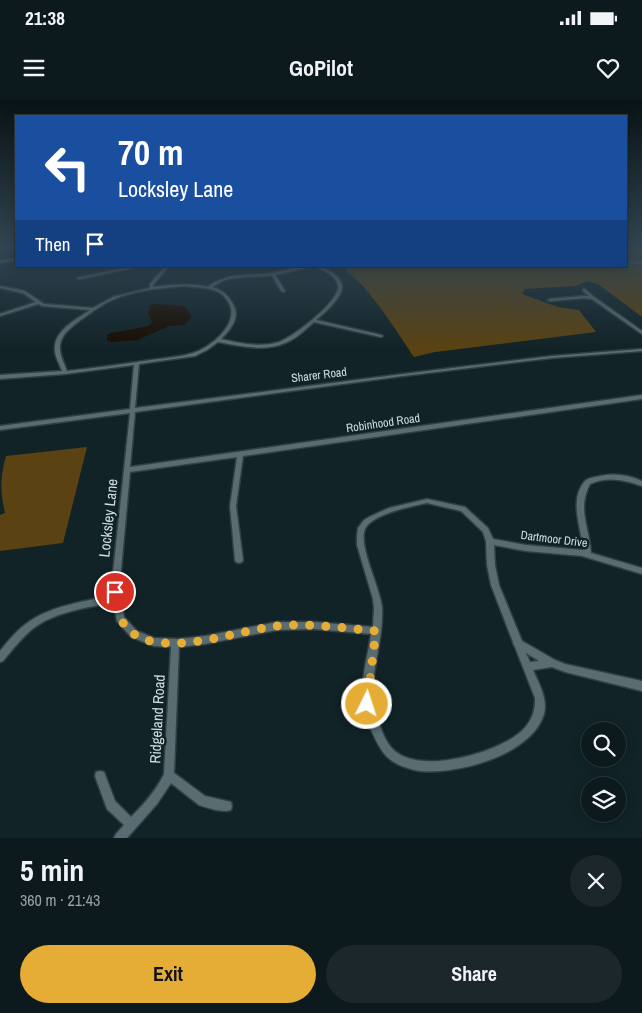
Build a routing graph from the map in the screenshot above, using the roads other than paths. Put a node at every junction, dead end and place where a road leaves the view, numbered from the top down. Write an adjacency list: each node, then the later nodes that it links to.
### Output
1 (153, 280): 7 (street)
2 (223, 280): 6 (street)
3 (276, 280): 9 (street)
4 (336, 280): 15 (street)
5 (0, 287): 12 (street)
6 (209, 288): 7 (street); 18 (street)
7 (152, 289): 13 (street)
8 (584, 290): 10 (street)
9 (283, 291)
10 (593, 298): 11 (street); 16 (street)
11 (550, 300)
12 (39, 302): 13 (street); 14 (street)
13 (94, 309): 21 (street)
14 (0, 315)
15 (314, 321): 17 (street); 18 (street)
16 (642, 333)
17 (381, 336)
18 (217, 340): 20 (street)
19 (642, 350): 24 (street, Sharer Road)
20 (136, 364): 21 (street); 24 (street, Locksley Lane)
21 (65, 373): 22 (street)
22 (0, 377)
23 (642, 397): 26 (street, Robinhood Road)
24 (133, 410): 25 (street, Sharer Road); 27 (street, Locksley Lane)
25 (0, 428)
26 (240, 454): 27 (street, Robinhood Road); 31 (street)
27 (127, 470): 33 (street, Locksley Lane)
28 (642, 484): 30 (street)
29 (490, 541): 30 (street, Dartmoor Drive); 34 (street); 35 (street)
30 (587, 554): 32 (street, Dartmoor Drive)
31 (239, 560)
32 (642, 571)
33 (115, 598): 36 (street, Locksley Lane); 37 (street)
34 (376, 631): 36 (street, Locksley Lane); 39 (street)
35 (517, 643): 38 (street); 39 (street)
36 (176, 644): 41 (street, Ridgeland Road)
37 (0, 658)
38 (552, 663): 39 (street); 40 (street)
39 (527, 667)
40 (642, 686)
41 (169, 775): 43 (street); 44 (street, Ridgeland Road)
42 (100, 776): 44 (street)
43 (227, 806)
44 (131, 824): 45 (street, Ridgeland Road)
45 (120, 838)

